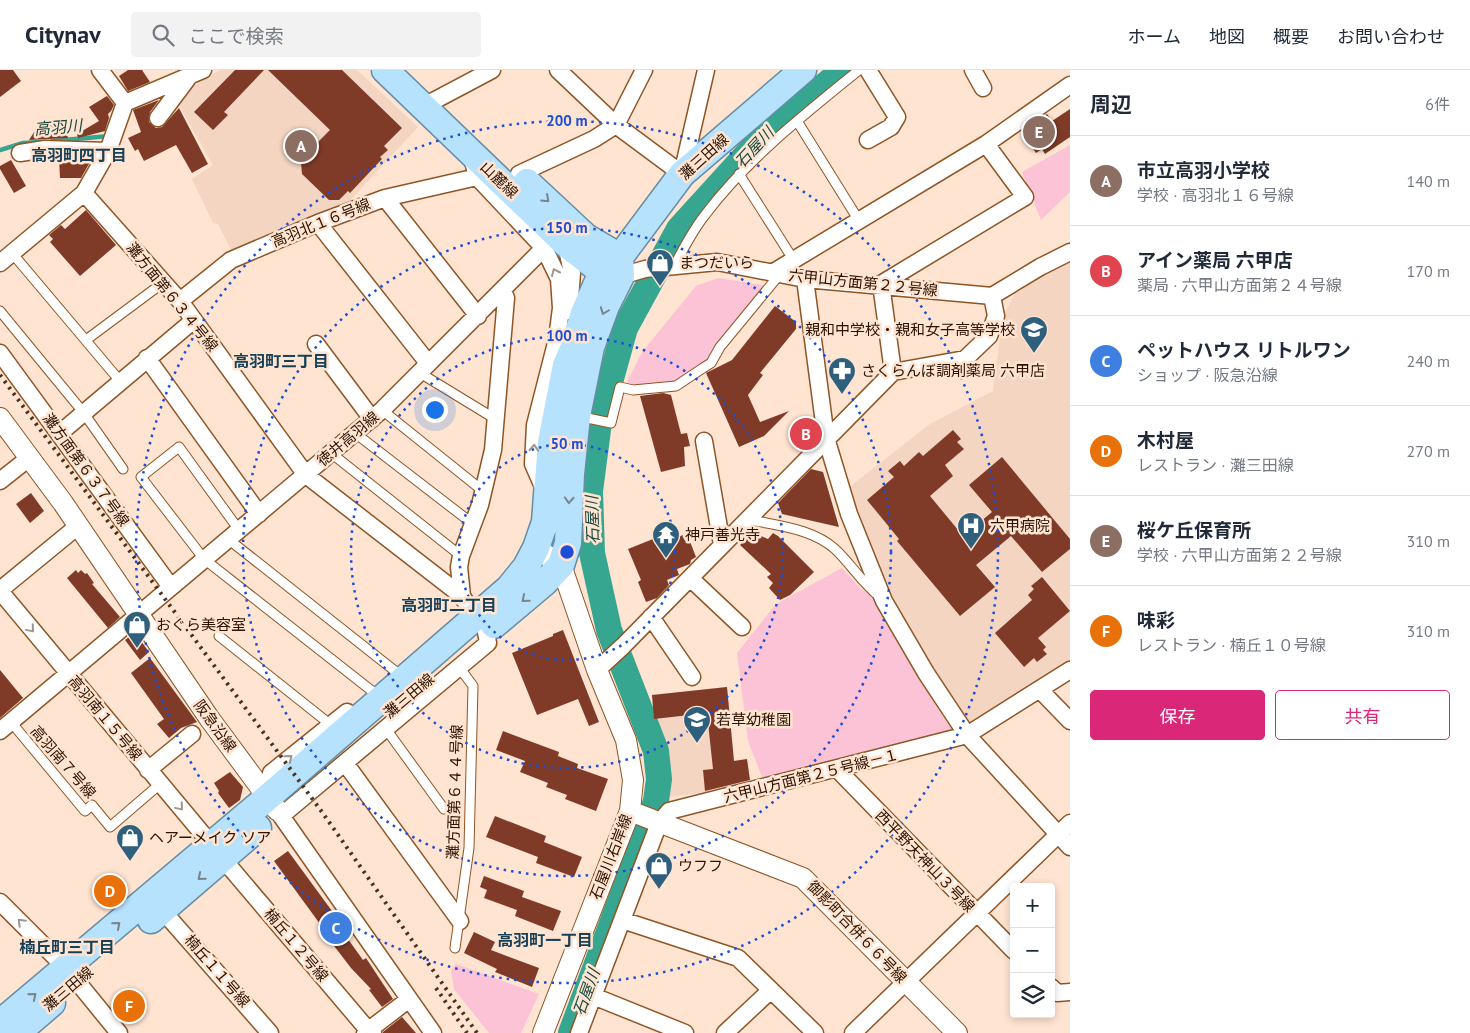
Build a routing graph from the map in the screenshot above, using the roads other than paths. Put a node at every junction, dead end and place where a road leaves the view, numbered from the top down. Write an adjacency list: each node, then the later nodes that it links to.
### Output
1 (100, 70): 16 (street)
2 (385, 70): 15 (main road, 山麓線)
3 (408, 70): 15 (main road, 山麓線)
4 (492, 70): 15 (street)
5 (558, 70): 19 (street)
6 (644, 70): 19 (street)
7 (706, 70): 26 (street)
8 (803, 70): 26 (main road, 灘三田線)
9 (859, 70): 18 (lane)
10 (868, 70): 20 (street)
11 (973, 70): 14 (street)
12 (192, 72): 16 (street); 17 (street)
13 (1070, 85): 21 (street)
14 (983, 88)
15 (431, 102): 23 (main road, 山麓線); 25 (main road, 山麓線)
16 (125, 103): 22 (street)
17 (158, 118)
18 (797, 120): 27 (lane); 31 (lane)
19 (616, 124): 25 (street); 26 (street)
20 (868, 140)
21 (986, 144): 31 (street); 42 (street)
22 (109, 148): 24 (street); 29 (street)
23 (471, 152): 28 (street); 33 (main road, 山麓線)
24 (20, 154)
25 (519, 174): 37 (main road, 山麓線, one-way to 37)
26 (682, 174): 37 (main road, 灘三田線)
27 (739, 174): 36 (lane); 38 (lane)
28 (477, 177): 30 (street, 高羽北１６号線); 33 (street)
29 (84, 193): 35 (street); 41 (street, 灘方面第６３４号線)
30 (384, 198): 32 (street, 高羽北１６号線); 47 (street)
31 (858, 219): 36 (street)
32 (318, 223): 45 (street, 高羽北１６号線); 54 (street)
33 (555, 246): 37 (main road, 山麓線); 43 (street, 徳井高羽線); 53 (street); 72 (street, one-way to 33)
34 (1070, 252): 44 (street)
35 (6, 258): 49 (lane)
36 (793, 259): 39 (street)
37 (622, 268): 38 (street, 六甲山方面第２２号線); 53 (main road, 灘三田線); 59 (main road, 灘三田線, one-way to 59)
38 (673, 268): 39 (street, 六甲山方面第２２号線)
39 (776, 274): 40 (street, 六甲山方面第２２号線); 59 (lane)
40 (805, 279): 42 (street, 六甲山方面第２２号線); 64 (street)
41 (164, 282): 45 (street, 灘方面第６３４号線); 49 (lane)
42 (881, 284): 44 (street, 六甲山方面第２２号線); 55 (street)
43 (503, 291): 47 (street, 徳井高羽線); 61 (street)
44 (992, 296): 55 (street)
45 (180, 301): 48 (street, 灘方面第６３４号線)
46 (0, 311): 57 (lane)
47 (478, 316): 54 (street, 徳井高羽線)
48 (194, 320): 52 (street); 69 (street, 灘方面第６３４号線)
49 (86, 340): 56 (lane)
50 (316, 344): 58 (street)
51 (0, 353): 62 (street, 灘方面第６３７号線)
52 (147, 358): 56 (street); 73 (street)
53 (566, 365): 72 (main road, 灘三田線)
54 (424, 368): 58 (street, 徳井高羽線); 61 (lane)
55 (893, 372): 64 (street)
56 (120, 380): 57 (street)
57 (83, 412): 62 (street); 68 (lane)
58 (377, 415): 63 (street, 徳井高羽線); 71 (lane)
59 (579, 416): 82 (main road, 灘三田線, one-way to 82)
60 (0, 418): 67 (street, 阪急沿線)
61 (497, 420): 71 (street)
62 (60, 433): 84 (street, 灘方面第６３７号線)
63 (355, 433): 66 (street, 徳井高羽線); 75 (lane)
64 (826, 438): 74 (street); 86 (street)
65 (704, 440): 78 (street)
66 (332, 453): 69 (street, 徳井高羽線); 80 (lane)
67 (29, 458): 70 (street); 76 (street, 阪急沿線)
68 (122, 469)
69 (306, 474): 73 (street, 徳井高羽線); 87 (street, 灘方面第６３４号線)
70 (0, 482)
71 (483, 491): 75 (street)
72 (547, 494): 79 (main road, 灘三田線)
73 (259, 514): 77 (street, 徳井高羽線)
74 (747, 519): 78 (street); 86 (lane)
75 (473, 524): 80 (street)
76 (78, 526): 85 (street); 88 (street, 阪急沿線)
77 (233, 535): 81 (street, 徳井高羽線); 81 (lane); 95 (lane)
78 (722, 545): 83 (street)
79 (536, 548): 82 (street); 87 (main road, 灘三田線)
80 (460, 556): 87 (street)
81 (204, 559): 84 (street, 徳井高羽線); 99 (lane)
82 (561, 566): 87 (main road, 灘三田線, one-way to 87); 92 (street, 石屋川右岸線)
83 (690, 578): 89 (street); 90 (street)
84 (171, 587): 88 (street, 徳井高羽線)
85 (0, 590): 96 (street, 高羽南１５号線, one-way to 96)
86 (884, 601): 105 (street)
87 (474, 612): 93 (street); 95 (street); 110 (main road, 灘三田線)
88 (138, 616): 96 (street, 徳井高羽線); 110 (street, 阪急沿線)
89 (651, 617): 92 (street); 97 (street)
90 (742, 627)
91 (219, 636): 101 (lane)
92 (602, 665): 112 (street, 石屋川右岸線)
93 (459, 667): 103 (street); 122 (lane, 灘方面第６４４号線)
94 (1070, 670): 98 (street, 六甲山方面第２５号線－１)
95 (395, 671): 99 (street)
96 (69, 674): 102 (street, 徳井高羽線); 107 (street, 高羽南１５号線)
97 (692, 677)
98 (1040, 690): 100 (street); 105 (street, 六甲山方面第２５号線－１)
99 (372, 691): 101 (street)
100 (1070, 721)
101 (331, 725): 110 (street, one-way to 101)
102 (6, 727): 109 (lane, 高羽南７号線)
103 (386, 729): 106 (street); 111 (lane)
104 (192, 734): 107 (street)
105 (967, 735): 108 (street, 六甲山方面第２５号線－１); 115 (street)
106 (345, 763): 110 (street); 122 (street)
107 (148, 770): 109 (street, 高羽南１５号線)
108 (838, 770): 114 (street, 六甲山方面第２５号線－１); 120 (street, 西平野天神山３号線)
109 (160, 784): 117 (street, 高羽南１５号線, one-way to 117)
110 (275, 808): 117 (main road, 灘三田線); 131 (street, 阪急沿線)
111 (444, 809)
112 (630, 811): 114 (street, 御影町合併６６号線); 138 (street, 石屋川右岸線)
113 (1070, 822): 115 (street)
114 (659, 823): 121 (street); 126 (street, 御影町合併６６号線)
115 (1057, 835): 116 (street); 120 (street)
116 (1070, 847)
117 (217, 851): 119 (main road, 灘三田線, one-way to 119); 125 (main road, 灘三田線, one-way to 117); 133 (street, 楠丘１２号線)
118 (0, 902): 125 (street, one-way to 118)
119 (162, 910): 125 (main road, 灘三田線); 136 (street, 楠丘１１号線)
120 (976, 914): 123 (street, 西平野天神山３号線); 126 (street)
121 (622, 920): 127 (street); 130 (street)
122 (460, 921): 124 (lane, 灘方面第６４４号線)
123 (1010, 947)
124 (455, 948)
125 (72, 975): 132 (main road, 灘三田線, one-way to 125); 134 (main road, 灘三田線); 135 (street)
126 (905, 982): 143 (street); 144 (street, 御影町合併６６号線)
127 (771, 990): 141 (street); 142 (street)
128 (1055, 991): 129 (street)
129 (1070, 992)
130 (593, 996): 139 (street); 140 (street)
131 (408, 1000): 133 (street); 137 (street, 阪急沿線)
132 (0, 1023)
133 (369, 1032)
134 (17, 1033)
135 (119, 1033)
136 (270, 1033)
137 (433, 1033)
138 (543, 1033)
139 (579, 1033)
140 (685, 1033)
141 (726, 1033)
142 (815, 1033)
143 (853, 1033)
144 (957, 1033)

